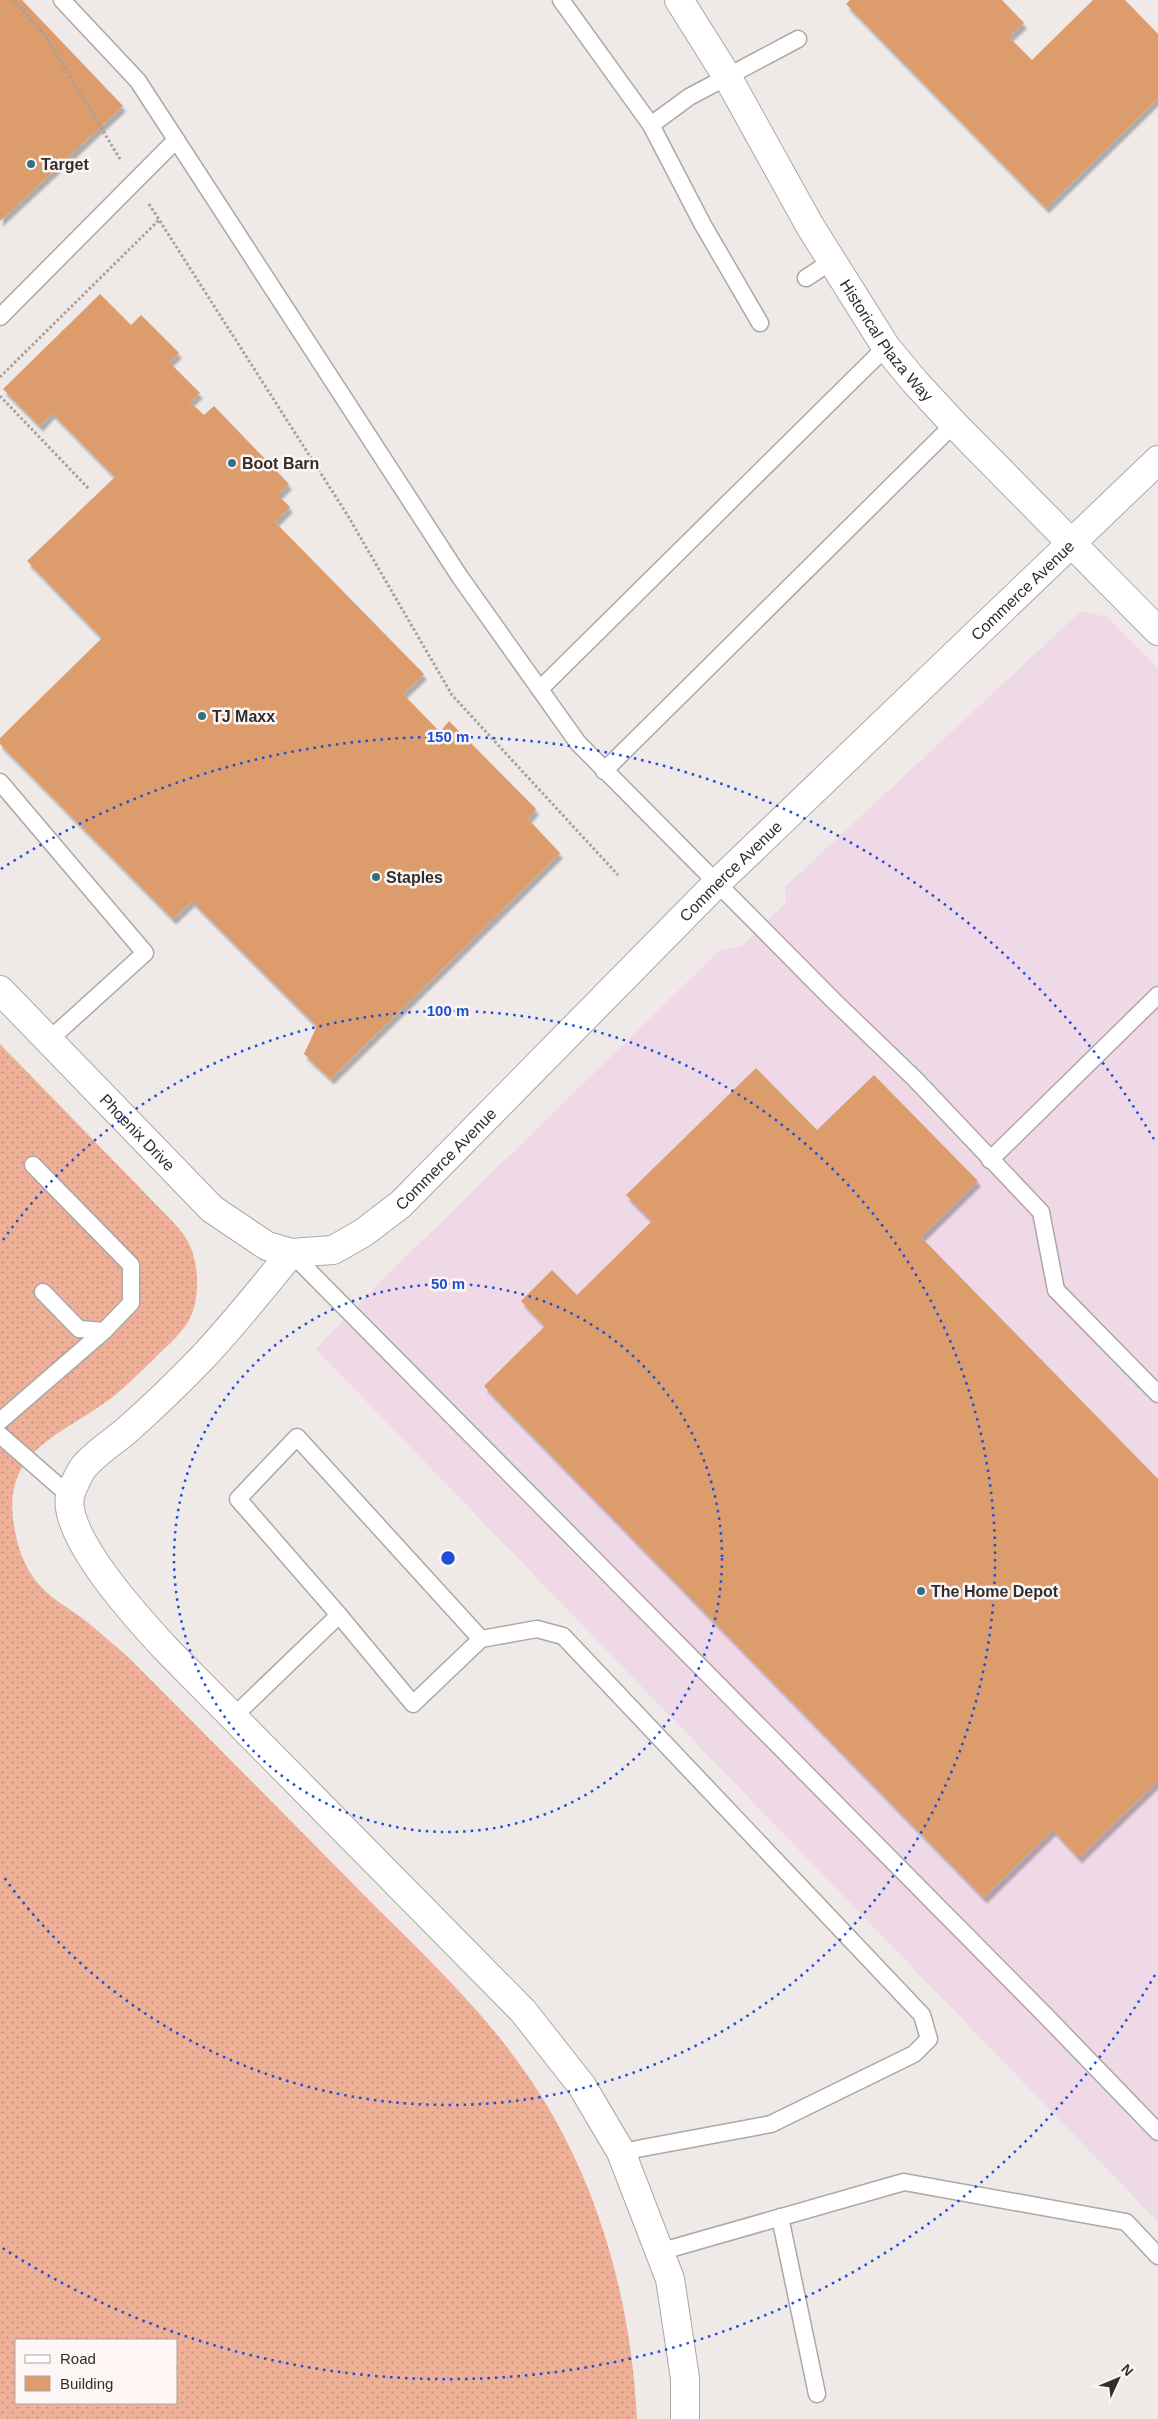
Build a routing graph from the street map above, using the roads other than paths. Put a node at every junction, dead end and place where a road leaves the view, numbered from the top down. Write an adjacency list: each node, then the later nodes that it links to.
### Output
1 (62, 0): 7 (lane)
2 (561, 0): 6 (lane)
3 (679, 0): 5 (street, Historical Plaza Way)
4 (798, 40): 5 (lane)
5 (728, 78): 6 (lane); 8 (street, Historical Plaza Way)
6 (650, 125): 11 (lane)
7 (176, 140): 10 (lane); 17 (lane)
8 (832, 261): 9 (lane); 12 (street, Historical Plaza Way)
9 (806, 278)
10 (0, 317)
11 (760, 323)
12 (886, 347): 13 (street, Historical Plaza Way); 17 (lane)
13 (954, 424): 15 (street, Historical Plaza Way); 18 (lane)
14 (1158, 460): 15 (street, Commerce Avenue)
15 (1071, 542): 16 (street, Historical Plaza Way); 20 (street, Commerce Avenue)
16 (1158, 631)
17 (540, 690): 18 (lane)
18 (604, 771): 20 (lane)
19 (0, 782): 23 (lane)
20 (718, 882): 24 (lane); 26 (street, Commerce Avenue)
21 (0, 990): 23 (street, Phoenix Drive)
22 (1158, 995): 24 (lane)
23 (49, 1040): 26 (street, Phoenix Drive)
24 (990, 1160): 29 (lane)
25 (33, 1165): 28 (lane)
26 (291, 1253): 32 (street); 36 (lane)
27 (43, 1292): 28 (lane)
28 (104, 1331): 30 (lane)
29 (1158, 1394)
30 (0, 1421)
31 (0, 1435): 32 (lane)
32 (70, 1496): 35 (street)
33 (339, 1616): 34 (lane); 34 (lane); 35 (lane)
34 (481, 1639): 37 (lane)
35 (233, 1717): 37 (street)
36 (1158, 2132)
37 (621, 2152): 39 (street)
38 (780, 2218): 39 (lane); 40 (lane); 41 (lane)
39 (659, 2252): 42 (street)
40 (1158, 2256)
41 (817, 2394)
42 (685, 2419)

